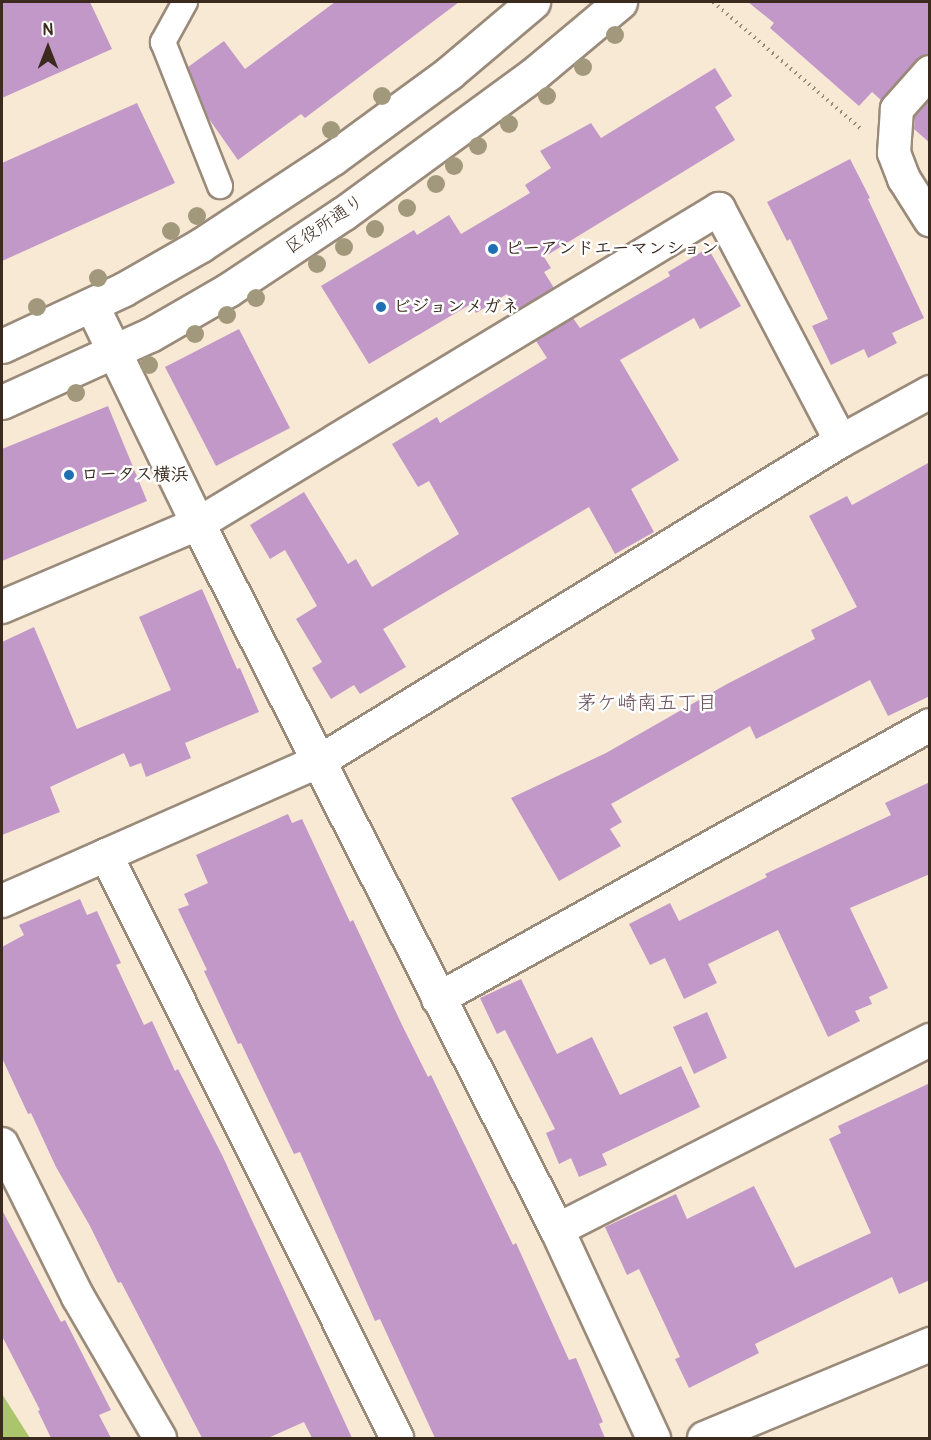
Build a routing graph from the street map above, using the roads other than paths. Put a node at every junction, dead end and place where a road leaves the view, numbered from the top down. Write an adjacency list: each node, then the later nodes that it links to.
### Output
1 (185, 2): 5 (street)
2 (532, 2): 7 (street)
3 (620, 2): 9 (street, 区役所通り)
4 (930, 72): 6 (street)
5 (220, 186)
6 (930, 219)
7 (92, 306): 8 (street); 9 (street)
8 (2, 346)
9 (114, 352): 11 (street, 区役所通り); 13 (street)
10 (930, 392): 12 (street)
11 (2, 402)
12 (841, 441): 13 (street); 16 (street)
13 (198, 524): 14 (street); 16 (street)
14 (2, 607)
15 (930, 724): 19 (street)
16 (320, 761): 17 (street); 19 (street)
17 (106, 855): 18 (street); 25 (street)
18 (2, 901)
19 (438, 999): 22 (street)
20 (930, 1040): 22 (street)
21 (2, 1144): 24 (street)
22 (557, 1230): 26 (street)
23 (930, 1344): 27 (street)
24 (160, 1438)
25 (397, 1438)
26 (653, 1438)
27 (704, 1438)

